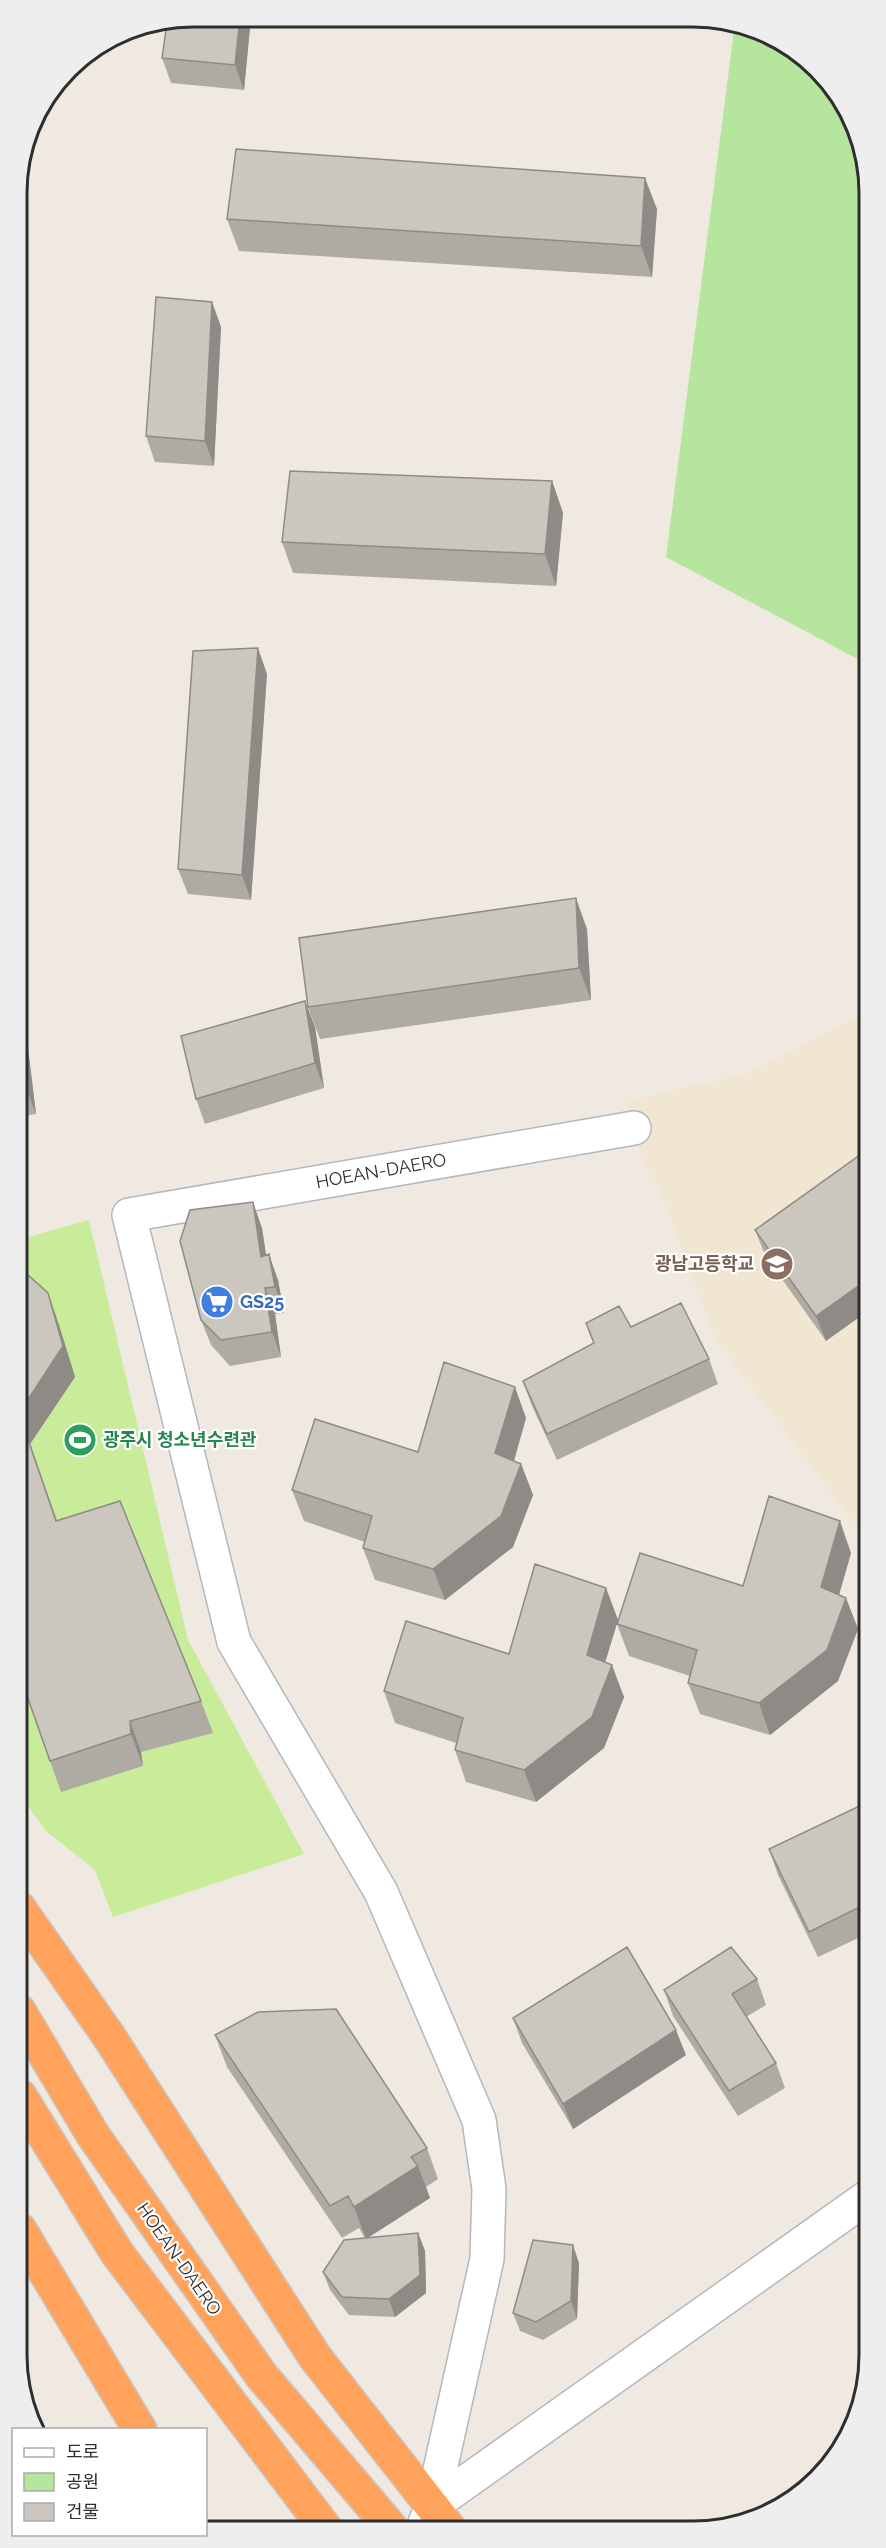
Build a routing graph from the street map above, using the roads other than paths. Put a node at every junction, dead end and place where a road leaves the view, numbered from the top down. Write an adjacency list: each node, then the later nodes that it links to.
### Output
1 (634, 1128): 10 (street, HOEAN-DAERO)
2 (27, 1919): 10 (highway)
3 (27, 2023): 9 (highway, HOEAN-DAERO)
4 (27, 2107): 8 (highway)
5 (859, 2203): 10 (street)
6 (27, 2242): 7 (highway)
7 (139, 2428)
8 (320, 2521)
9 (385, 2521)
10 (435, 2521)

